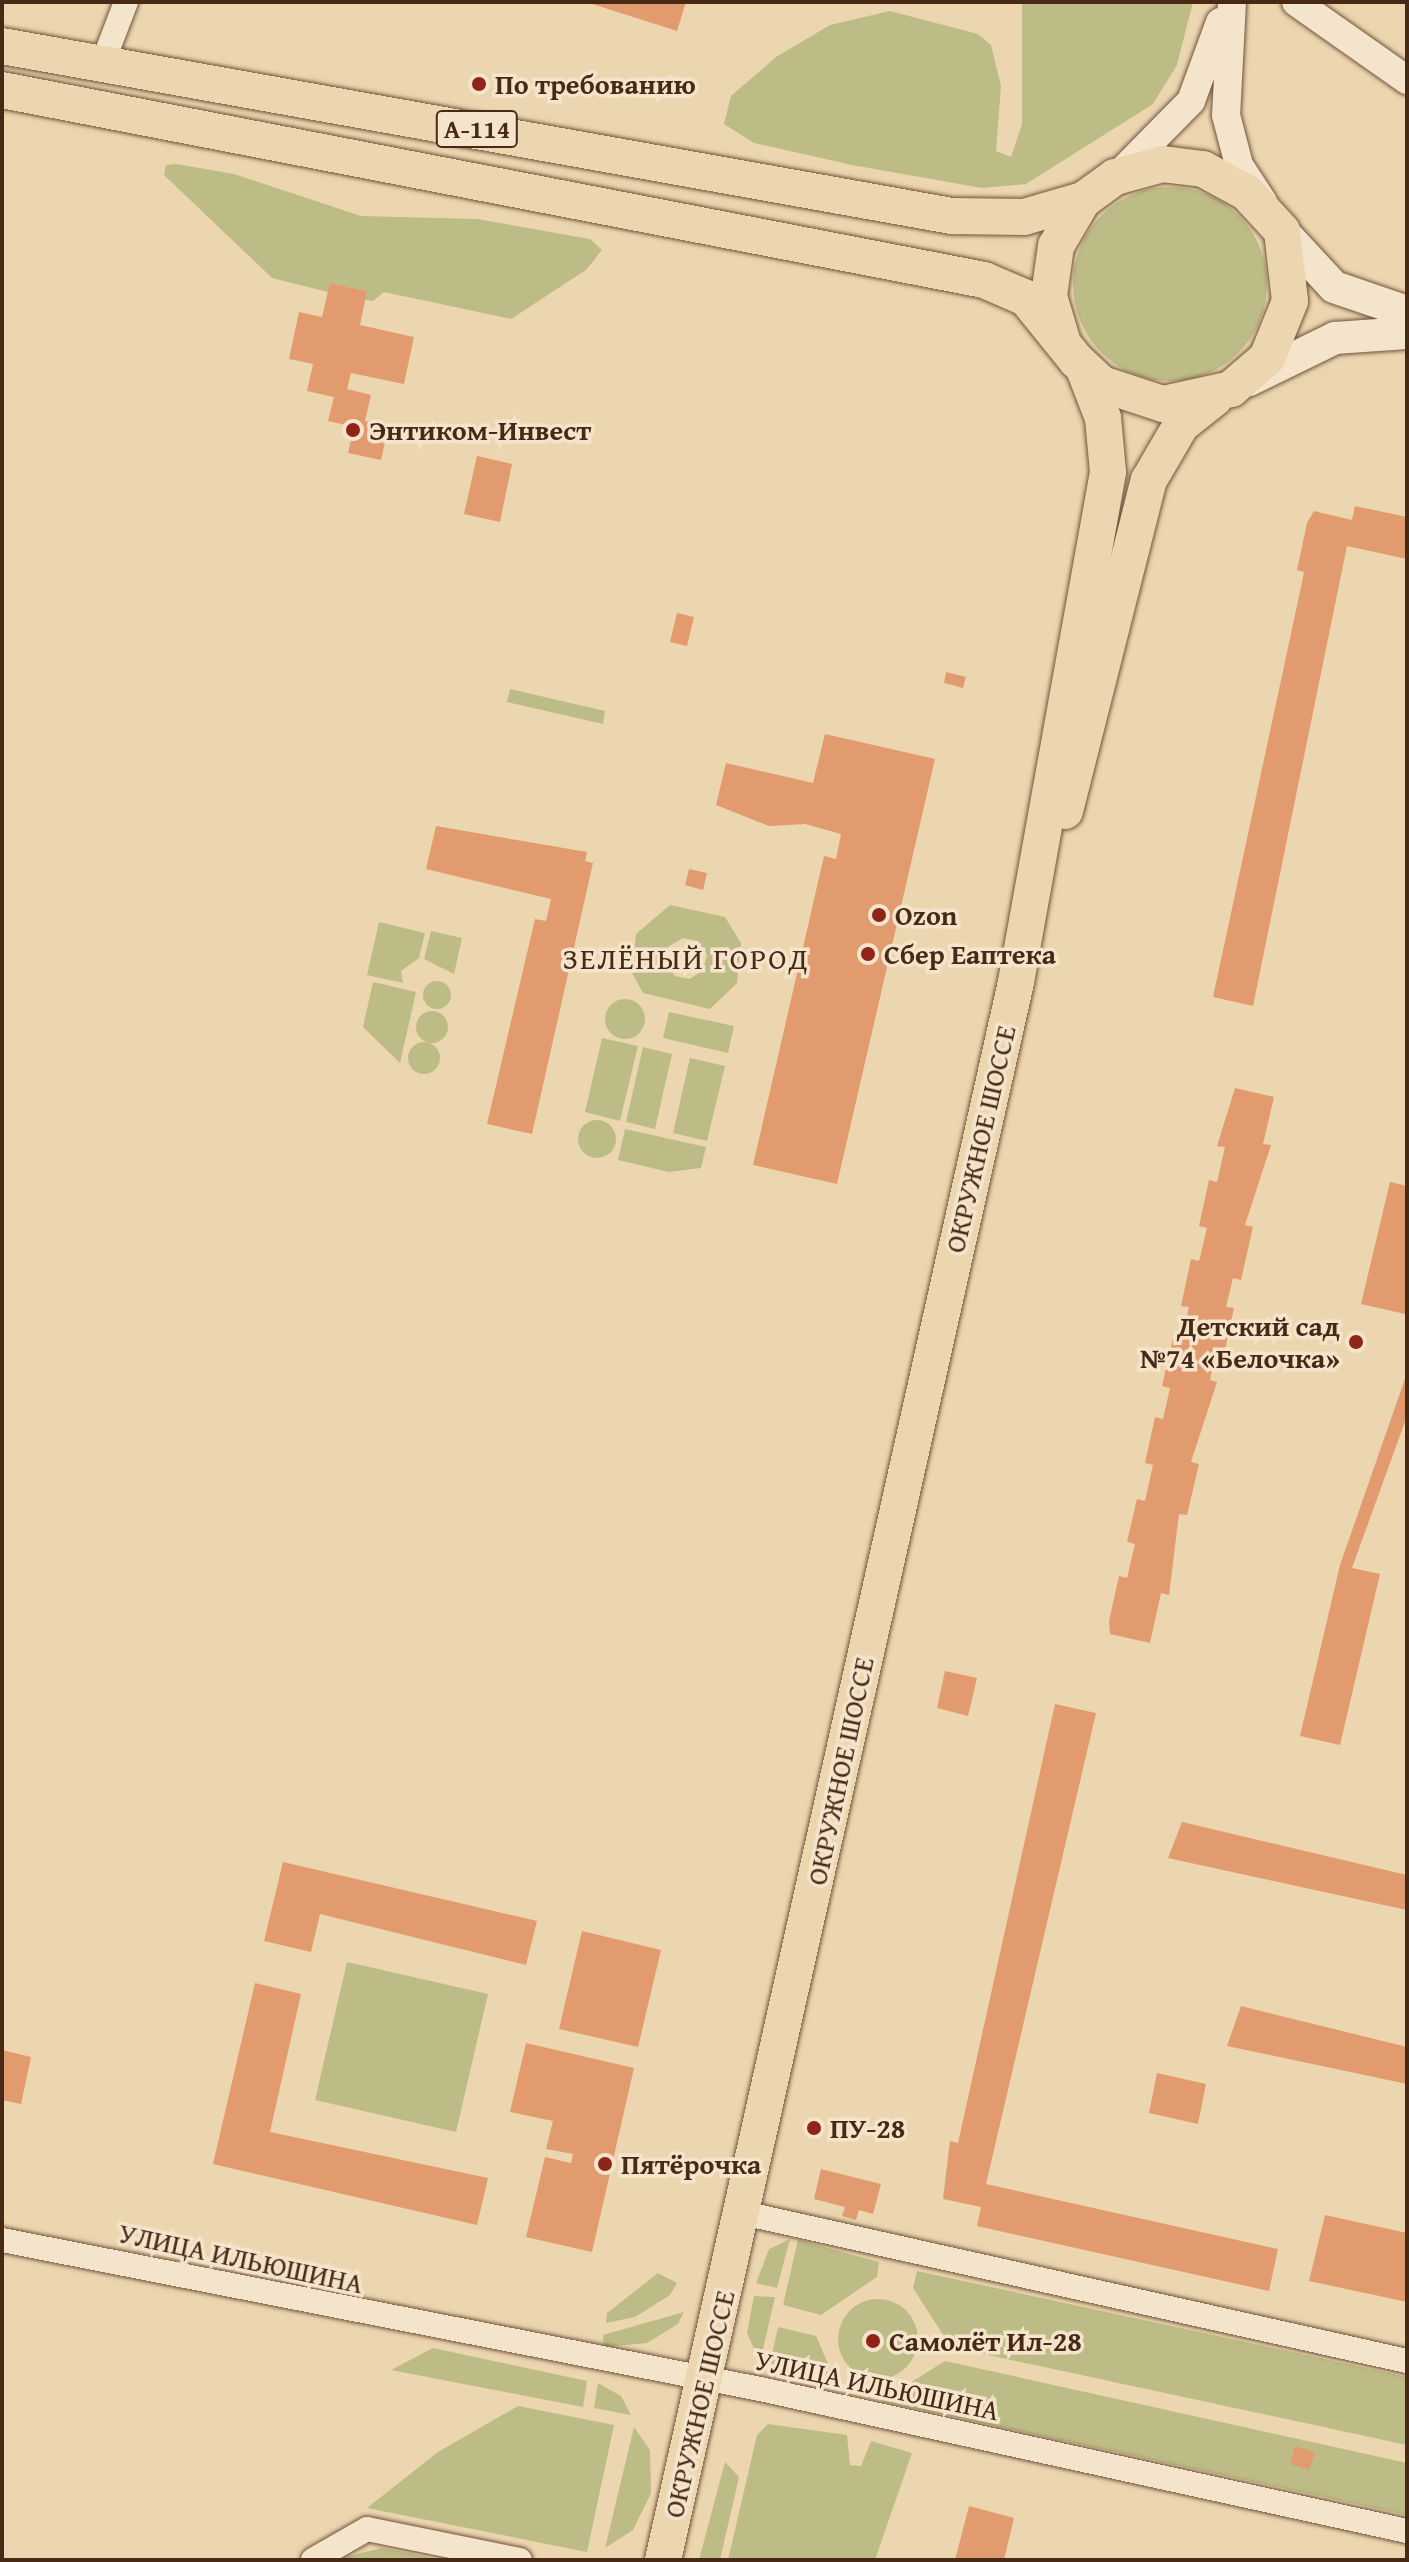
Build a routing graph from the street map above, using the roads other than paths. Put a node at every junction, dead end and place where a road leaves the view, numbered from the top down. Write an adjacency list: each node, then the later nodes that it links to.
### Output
1 (126, 2): 5 (street)
2 (1229, 2): 8 (street); 10 (street)
3 (1296, 2): 6 (street)
4 (2, 46): 5 (main road, А-114)
5 (103, 62): 9 (main road, А-114)
6 (1407, 80)
7 (2, 90): 13 (main road, А-114)
8 (1115, 177): 9 (main road); 10 (main road)
9 (1083, 200): 13 (main road)
10 (1277, 223): 11 (main road); 15 (main road)
11 (1407, 312)
12 (1407, 333): 15 (main road)
13 (1062, 340): 14 (main road)
14 (1084, 369): 15 (main road); 16 (main road, ОКРУЖНОЕ ШОССЕ)
15 (1232, 388): 16 (main road, ОКРУЖНОЕ ШОССЕ)
16 (1016, 982): 17 (main road, ОКРУЖНОЕ ШОССЕ)
17 (743, 2213): 19 (street); 20 (main road, ОКРУЖНОЕ ШОССЕ)
18 (2, 2240): 20 (street, УЛИЦА ИЛЬЮШИНА)
19 (1407, 2361)
20 (705, 2378): 21 (street, УЛИЦА ИЛЬЮШИНА); 24 (main road, ОКРУЖНОЕ ШОССЕ)
21 (1407, 2531)
22 (313, 2560): 23 (street)
23 (520, 2560)
24 (663, 2560)

